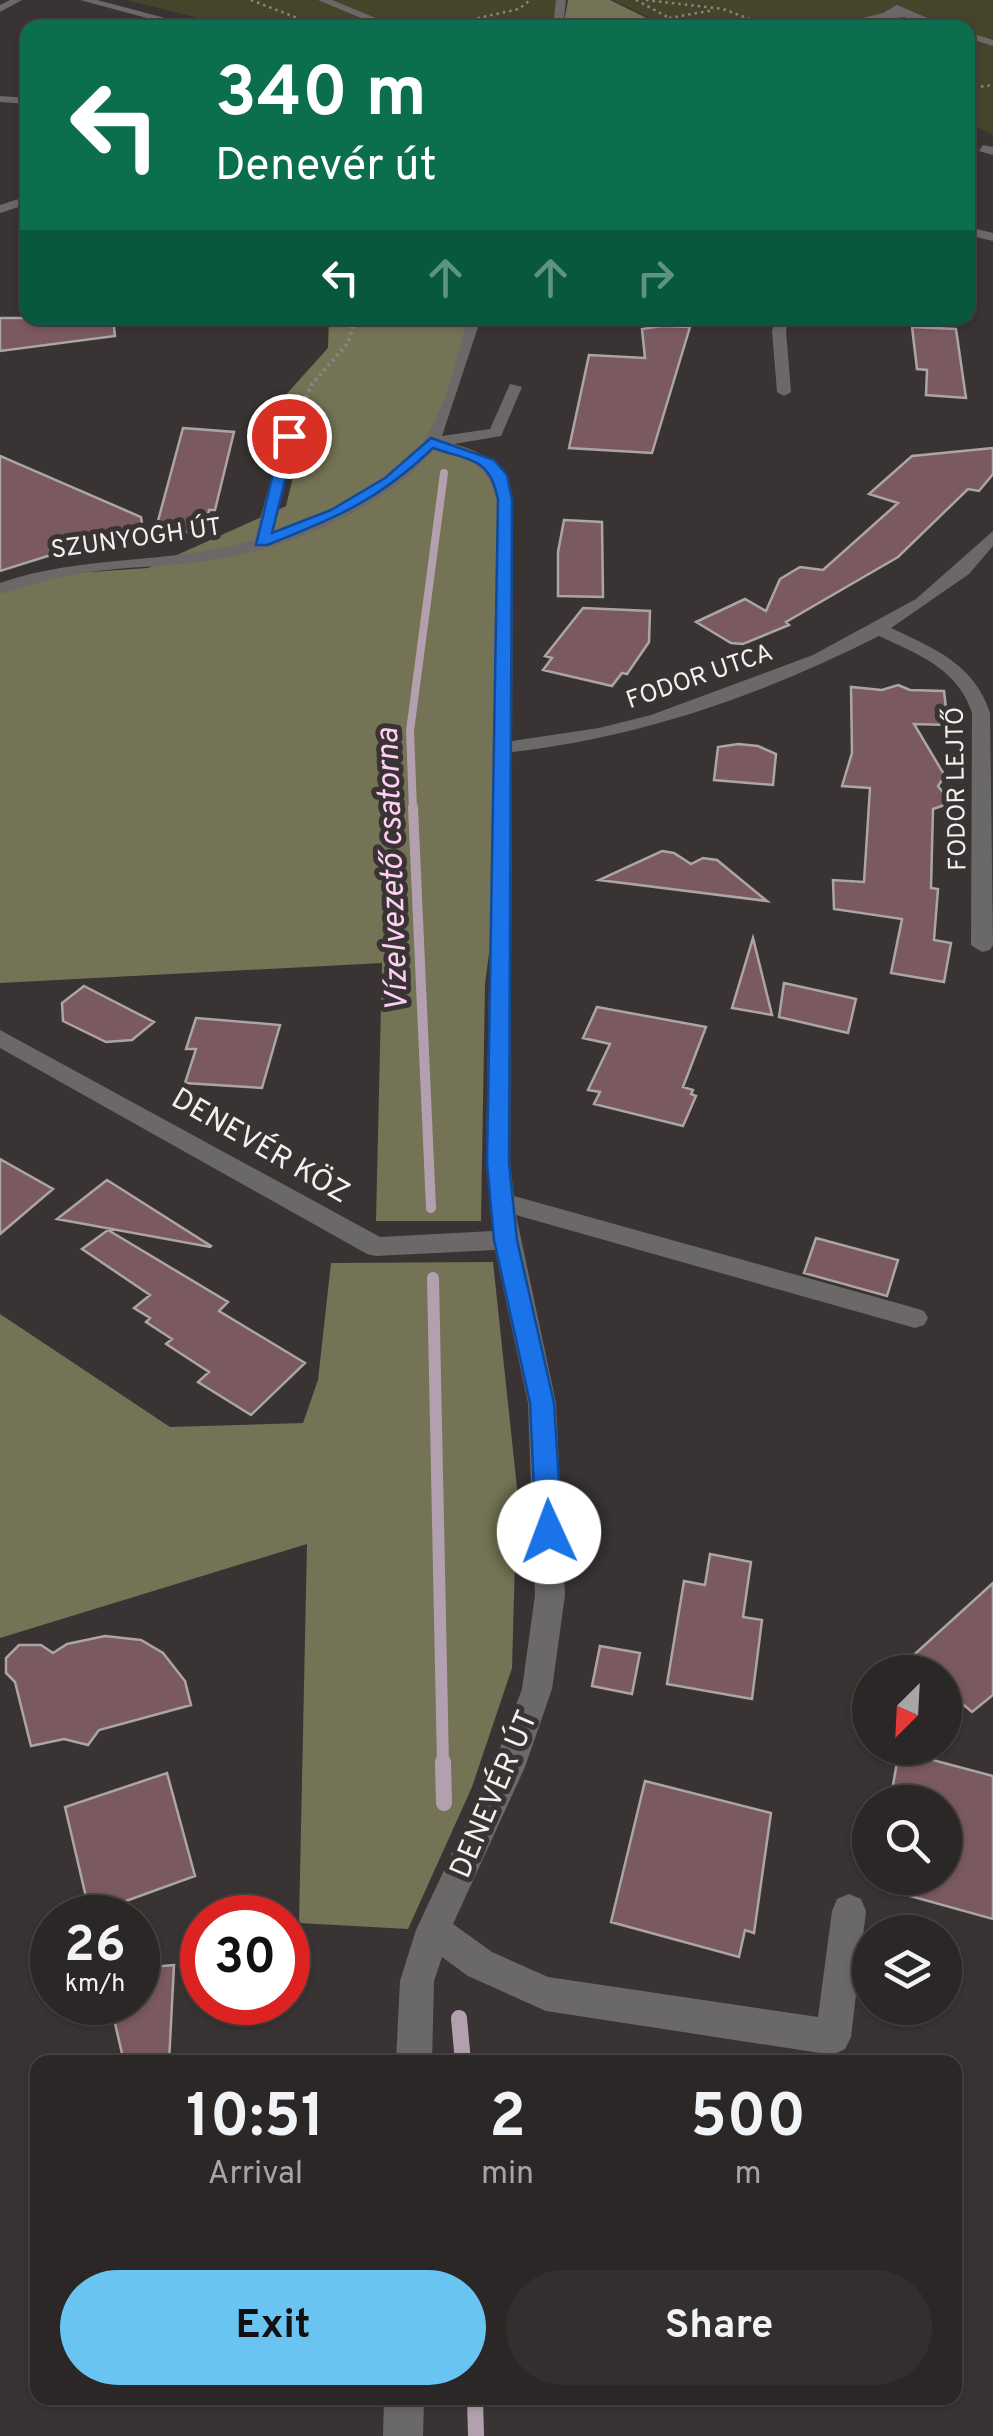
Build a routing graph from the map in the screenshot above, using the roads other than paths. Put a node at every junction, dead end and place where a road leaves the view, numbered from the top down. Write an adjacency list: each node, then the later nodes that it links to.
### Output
1 (17, 0): 5 (street)
2 (85, 0): 7 (street)
3 (323, 0): 8 (street)
4 (914, 0): 6 (street)
5 (0, 9)
6 (900, 12): 9 (street); 10 (street)
7 (166, 20)
8 (374, 20)
9 (864, 20)
10 (923, 20)
11 (472, 325): 16 (street)
12 (780, 325): 14 (street)
13 (515, 386): 16 (street)
14 (784, 392)
15 (289, 436): 18 (street)
16 (431, 442): 18 (street, SZUNYOGH ÚT); 21 (street, DENEVÉR ÚT)
17 (993, 536): 20 (street, FODOR UTCA)
18 (262, 542): 19 (street, SZUNYOGH ÚT)
19 (0, 589)
20 (878, 629): 21 (street, FODOR UTCA); 22 (street, FODOR LEJTŐ)
21 (500, 748): 24 (street, DENEVÉR ÚT)
22 (982, 945)
23 (0, 1038): 25 (street, DENEVÉR KÖZ)
24 (502, 1202): 25 (street, DENEVÉR ÚT); 26 (street)
25 (506, 1240): 28 (street, DENEVÉR ÚT)
26 (914, 1318)
27 (849, 1911): 28 (street)
28 (433, 1930): 29 (street, DENEVÉR ÚT)
29 (414, 2055)
30 (404, 2405): 31 (street)
31 (403, 2436)

